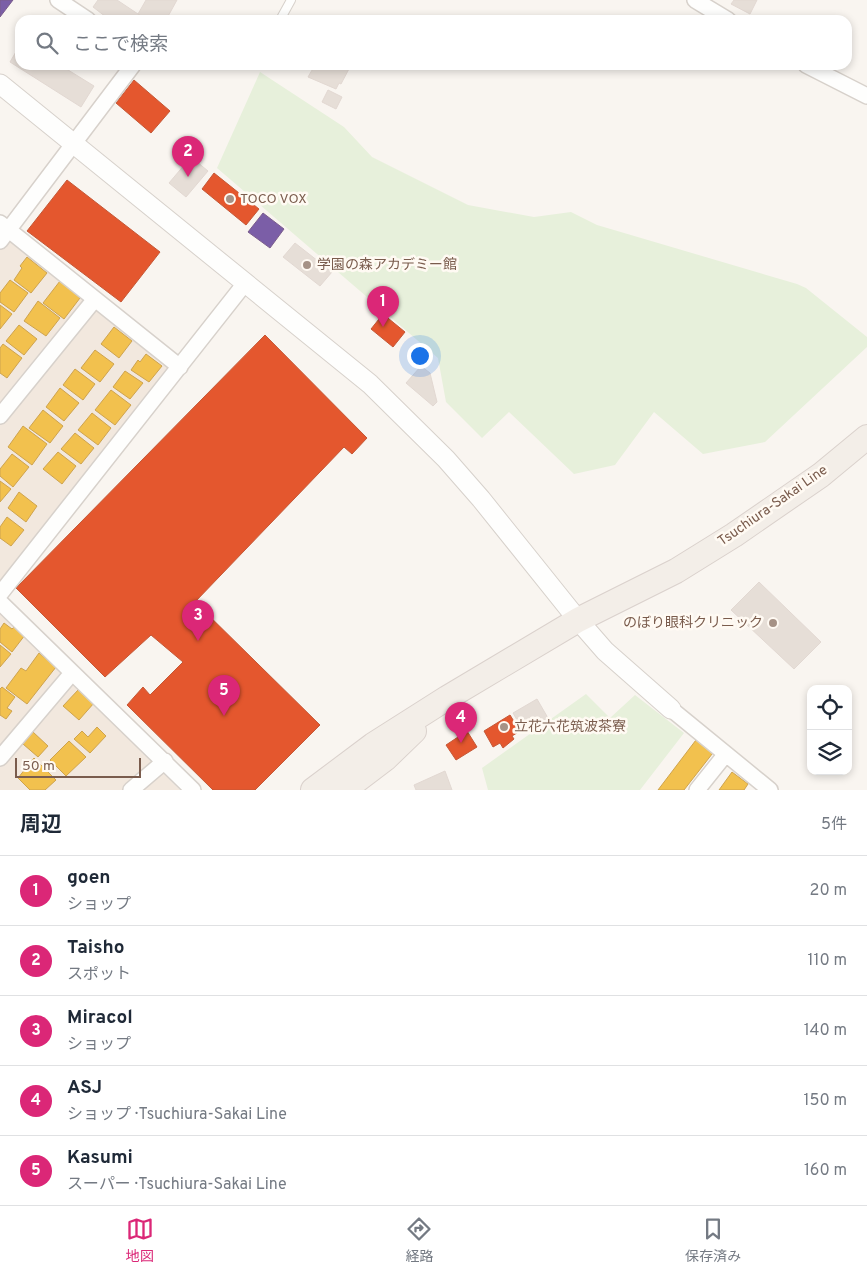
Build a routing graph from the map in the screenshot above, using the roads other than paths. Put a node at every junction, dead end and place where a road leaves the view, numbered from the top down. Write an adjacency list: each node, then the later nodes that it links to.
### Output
1 (58, 0): 4 (street)
2 (291, 0): 5 (lane)
3 (695, 0): 6 (street)
4 (80, 15)
5 (283, 15)
6 (720, 15)
7 (129, 70): 11 (street)
8 (816, 70): 10 (street)
9 (0, 84): 11 (street)
10 (867, 96)
11 (74, 144): 12 (street); 13 (street)
12 (3, 232): 14 (street)
13 (246, 282): 15 (street); 20 (street)
14 (95, 299): 15 (street); 16 (street)
15 (180, 367): 18 (street)
16 (0, 416)
17 (862, 447): 20 (main road, Tsuchiura-Sakai Line)
18 (0, 594)
19 (0, 602): 21 (street)
20 (578, 620): 22 (main road); 23 (street)
21 (72, 673): 25 (street); 26 (street)
22 (447, 698): 29 (main road); 30 (main road)
23 (671, 709): 24 (street)
24 (725, 755): 31 (street); 32 (street)
25 (0, 758)
26 (164, 761): 27 (street); 28 (street)
27 (131, 790)
28 (194, 790)
29 (313, 790)
30 (344, 790)
31 (697, 790)
32 (770, 790)

